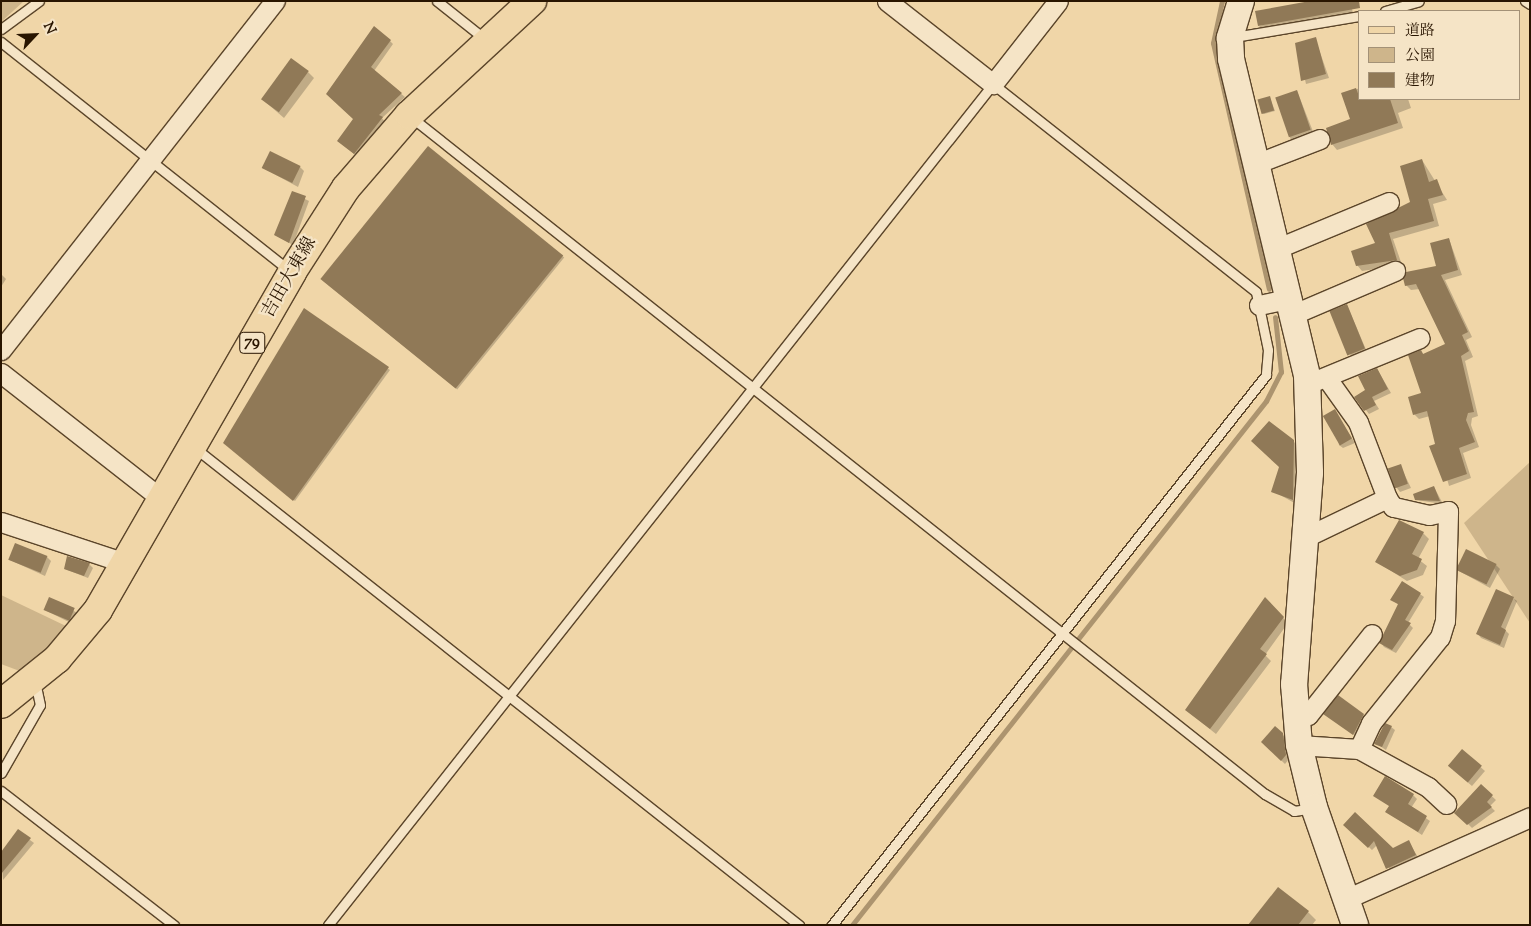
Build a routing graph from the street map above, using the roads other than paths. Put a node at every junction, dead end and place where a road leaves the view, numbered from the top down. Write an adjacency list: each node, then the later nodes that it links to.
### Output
1 (39, 1): 13 (lane)
2 (274, 1): 20 (street)
3 (437, 1): 15 (lane)
4 (532, 1): 15 (main road, 吉田大東線 / 79)
5 (887, 1): 17 (street)
6 (1058, 1): 17 (street)
7 (1240, 1): 14 (street)
8 (1420, 1): 11 (lane)
9 (1525, 1): 10 (lane)
10 (1530, 4)
11 (1388, 10)
12 (1358, 16): 14 (lane)
13 (1, 29)
14 (1230, 38): 21 (street)
15 (488, 41): 18 (main road, 吉田大東線 / 79)
16 (1, 42): 20 (lane)
17 (993, 84): 26 (lane); 32 (lane)
18 (409, 115): 25 (main road, 吉田大東線 / 79); 32 (lane)
19 (1320, 139): 21 (street)
20 (147, 161): 25 (lane); 29 (street)
21 (1258, 163): 23 (street)
22 (1389, 202): 23 (street)
23 (1278, 248): 27 (street)
24 (1395, 271): 27 (street)
25 (292, 272): 33 (main road, 吉田大東線 / 79)
26 (1259, 305): 27 (street); 40 (lane)
27 (1293, 306): 31 (street)
28 (1420, 338): 31 (street)
29 (1, 350)
30 (1, 373): 35 (street)
31 (1317, 380): 34 (street); 37 (street)
32 (751, 390): 40 (lane); 42 (lane)
33 (194, 447): 35 (main road, 吉田大東線 / 79); 42 (lane)
34 (1387, 498): 37 (street); 46 (street)
35 (163, 500): 38 (main road, 吉田大東線 / 79)
36 (1, 522): 38 (street)
37 (1306, 537): 44 (street)
38 (128, 564): 41 (main road, 吉田大東線 / 79)
39 (1372, 634): 44 (street)
40 (1065, 637): 50 (lane); 56 (lane)
41 (35, 680): 43 (main road, 吉田大東線 / 79); 47 (lane)
42 (510, 694): 54 (lane); 55 (lane)
43 (1, 704)
44 (1296, 716): 45 (street)
45 (1299, 745): 46 (street); 50 (street)
46 (1359, 749): 49 (street)
47 (1, 773)
48 (1, 791): 53 (lane)
49 (1446, 804)
50 (1314, 807): 52 (street)
51 (1530, 817): 52 (street)
52 (1346, 899): 57 (street)
53 (174, 925)
54 (328, 925)
55 (799, 925)
56 (832, 925)
57 (1354, 925)

